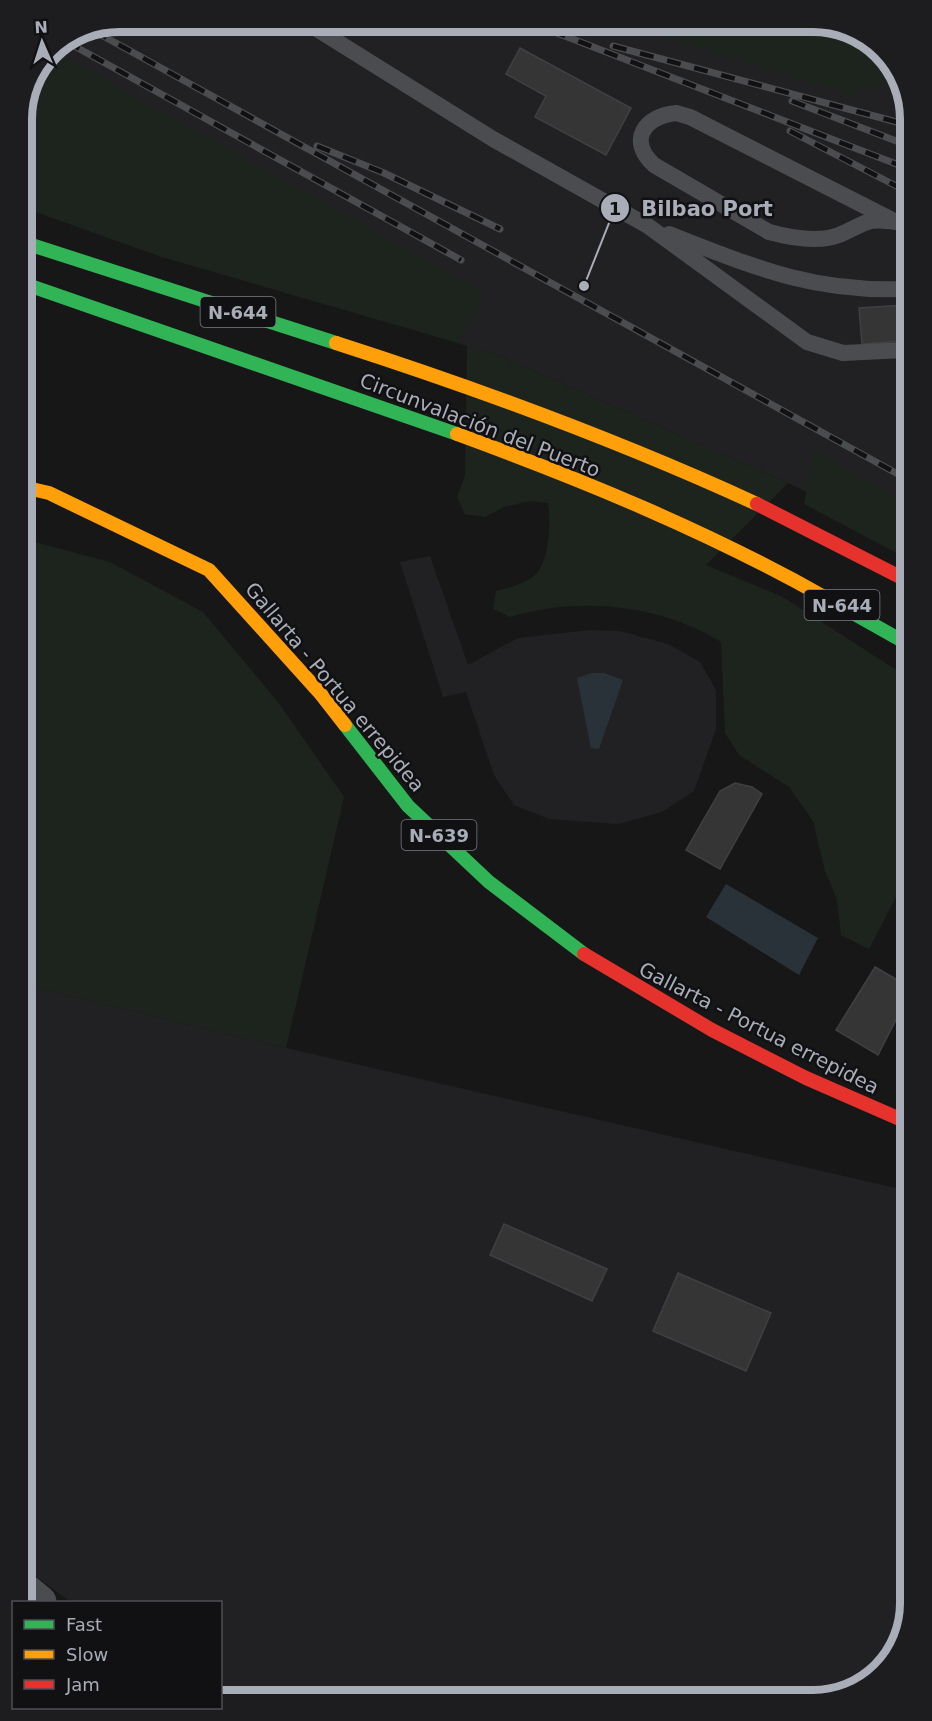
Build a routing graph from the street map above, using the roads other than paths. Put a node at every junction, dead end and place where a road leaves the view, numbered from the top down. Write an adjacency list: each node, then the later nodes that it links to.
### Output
1 (322, 32): 3 (lane)
2 (900, 224): 2 (lane)
3 (648, 225): 6 (lane); 7 (lane)
4 (32, 245): 9 (highway, Circunvalación del Puerto / N-644)
5 (32, 286): 10 (highway, Circunvalación del Puerto / N-644)
6 (901, 289)
7 (901, 350)
8 (32, 489): 11 (highway, Gallarta - Portua errepidea / N-639)
9 (901, 577)
10 (901, 641)
11 (901, 1120)

